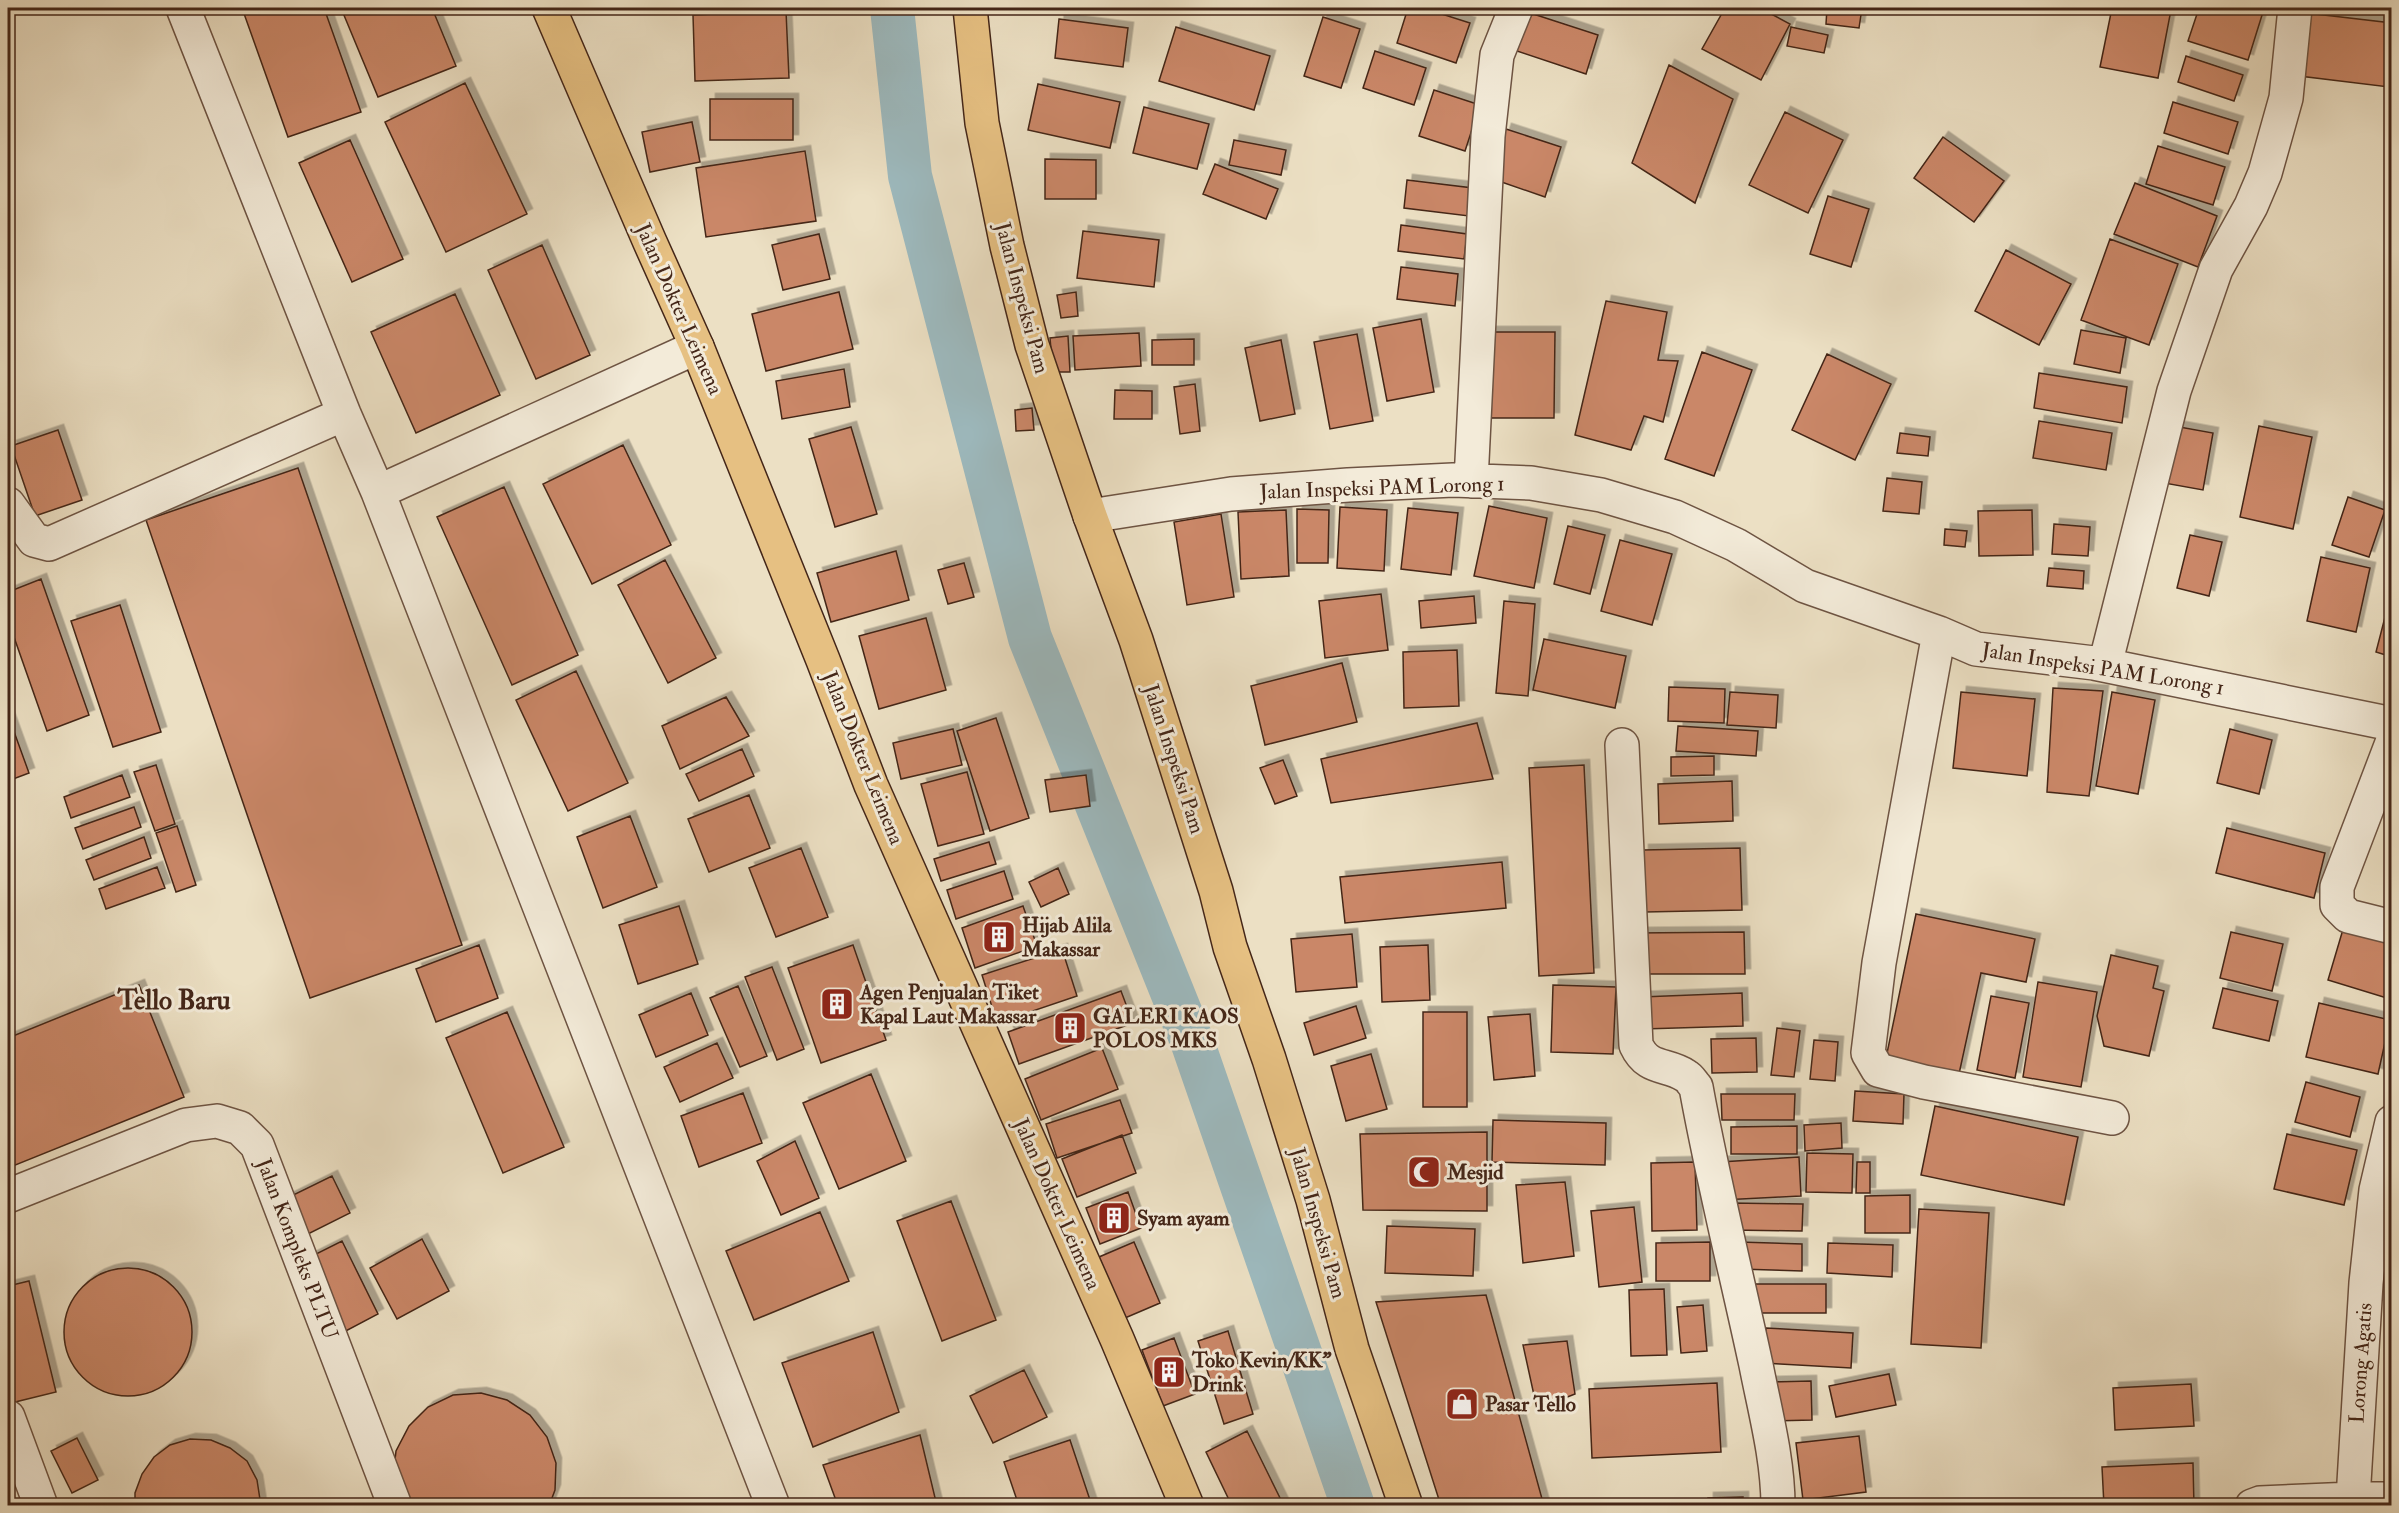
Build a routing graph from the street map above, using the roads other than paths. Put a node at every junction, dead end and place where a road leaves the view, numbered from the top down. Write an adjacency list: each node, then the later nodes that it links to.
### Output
1 (183, 8): 7 (street)
2 (549, 8): 6 (main road, Jalan Dokter Leimena)
3 (970, 8): 11 (main road, Jalan Inspeksi Pam)
4 (1516, 8): 8 (street)
5 (2295, 8): 13 (street)
6 (697, 347): 9 (street); 27 (main road, Jalan Dokter Leimena)
7 (344, 414): 9 (street); 10 (street)
8 (1471, 481): 11 (street, Jalan Inspeksi PAM Lorong 1); 12 (street, Jalan Inspeksi PAM Lorong 1)
9 (378, 492): 26 (street)
10 (8, 504)
11 (1090, 516): 28 (main road, Jalan Inspeksi Pam)
12 (1939, 633): 13 (street, Jalan Inspeksi PAM Lorong 1); 18 (street)
13 (2105, 665): 14 (street, Jalan Inspeksi PAM Lorong 1)
14 (2391, 724)
15 (2391, 743): 17 (street)
16 (1622, 745): 29 (street)
17 (2391, 927)
18 (2112, 1118)
19 (2391, 1122): 22 (street, Lorong Agatis)
20 (8, 1196): 25 (street, Jalan Kompleks PLTU)
21 (8, 1417): 24 (street)
22 (2353, 1498): 23 (street); 30 (street)
23 (2391, 1500)
24 (41, 1506)
25 (395, 1506)
26 (773, 1506)
27 (1187, 1506)
28 (1406, 1506)
29 (1778, 1506)
30 (2252, 1506)

